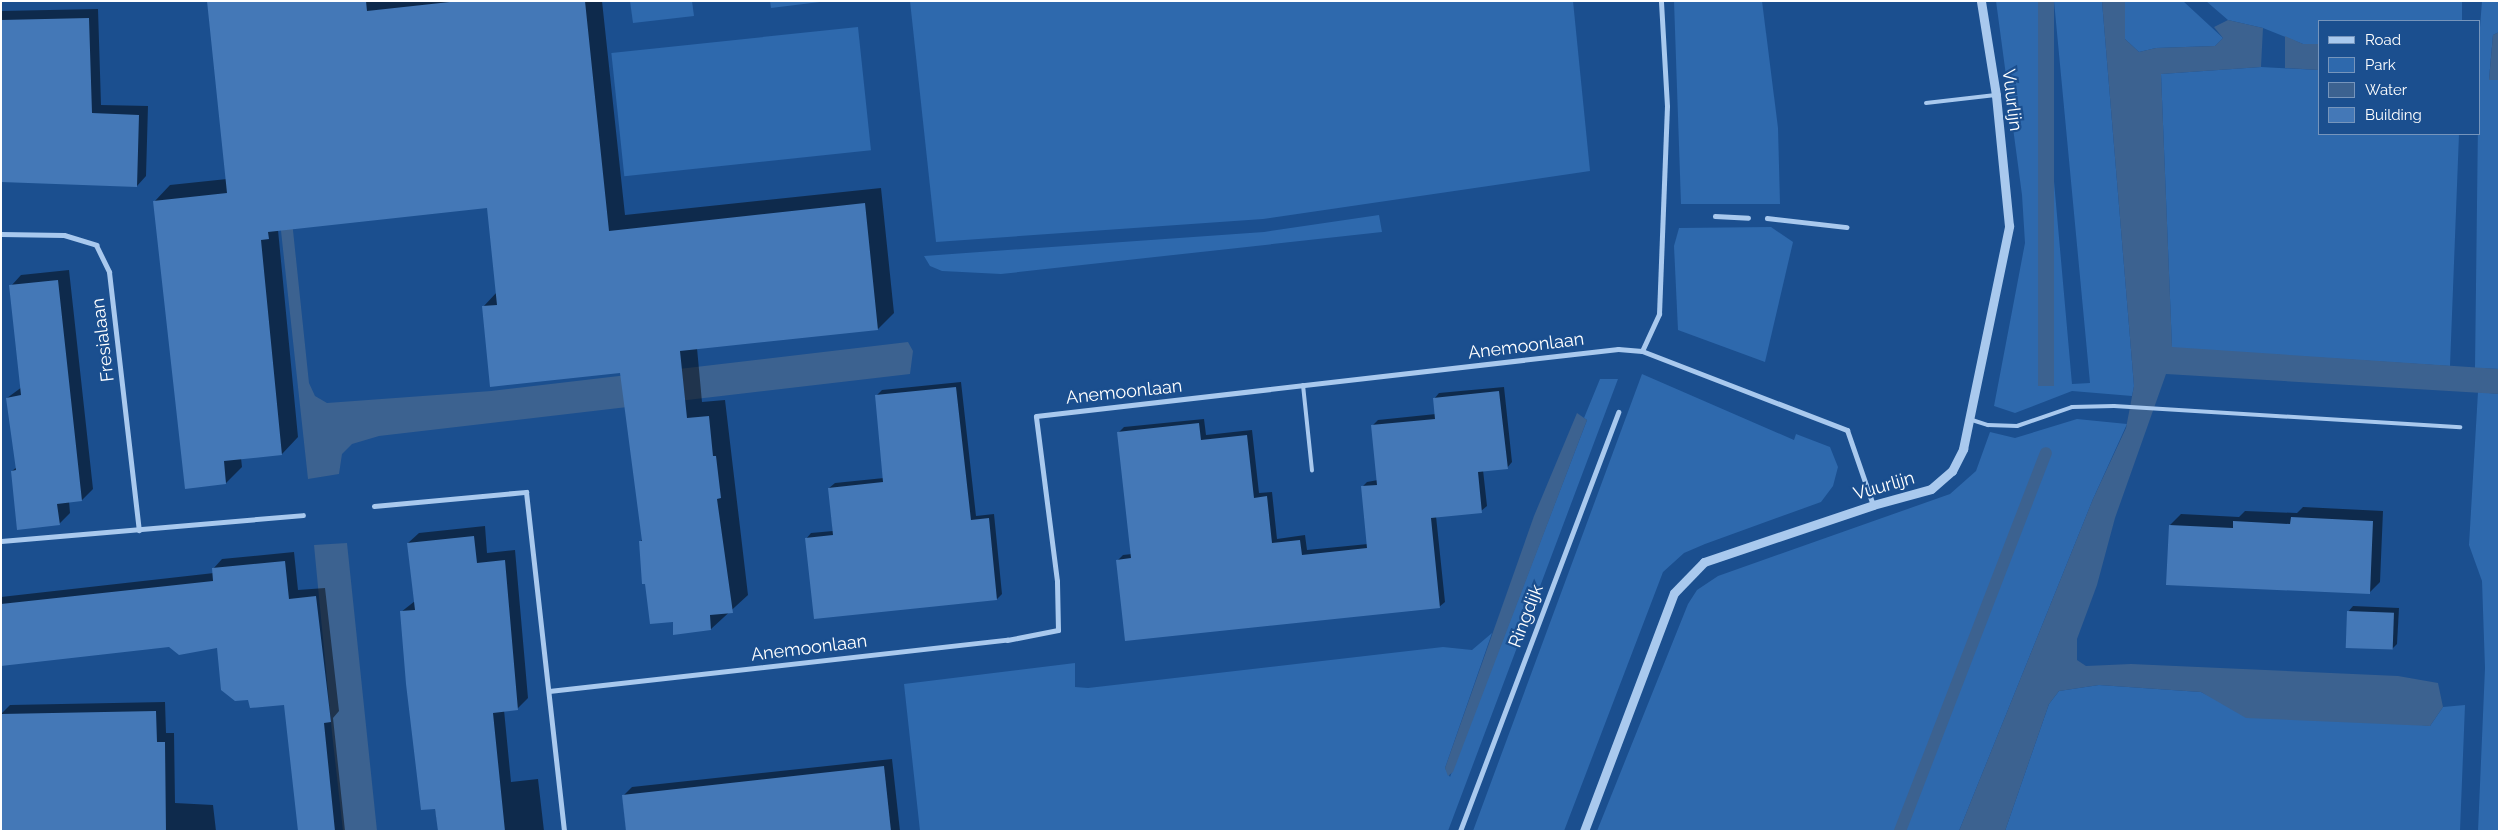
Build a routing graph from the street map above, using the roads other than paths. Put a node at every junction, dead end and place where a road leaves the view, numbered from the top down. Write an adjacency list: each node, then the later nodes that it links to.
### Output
1 (1661, 1): 10 (street)
2 (1981, 1): 3 (street, Vuurlijn)
3 (1996, 94): 4 (lane); 13 (street, Vuurlijn)
4 (1926, 103)
5 (1715, 216): 6 (street)
6 (1748, 218)
7 (1767, 218): 8 (street)
8 (1846, 227)
9 (1, 234): 19 (street, Fresialaan)
10 (1642, 351): 11 (street, Anemoonlaan); 16 (street, Anemoonlaan)
11 (1303, 385): 15 (lane); 21 (street, Anemoonlaan)
12 (1618, 412): 23 (street, Ringdijk)
13 (1970, 419): 14 (lane); 16 (street, Vuurlijn)
14 (2460, 427)
15 (1312, 471)
16 (1873, 505): 24 (street, Vuurlijn)
17 (374, 506): 21 (street)
18 (303, 515): 19 (street)
19 (139, 530): 20 (street)
20 (1, 541)
21 (549, 691): 22 (street)
22 (564, 831)
23 (1460, 831)
24 (1584, 831)

